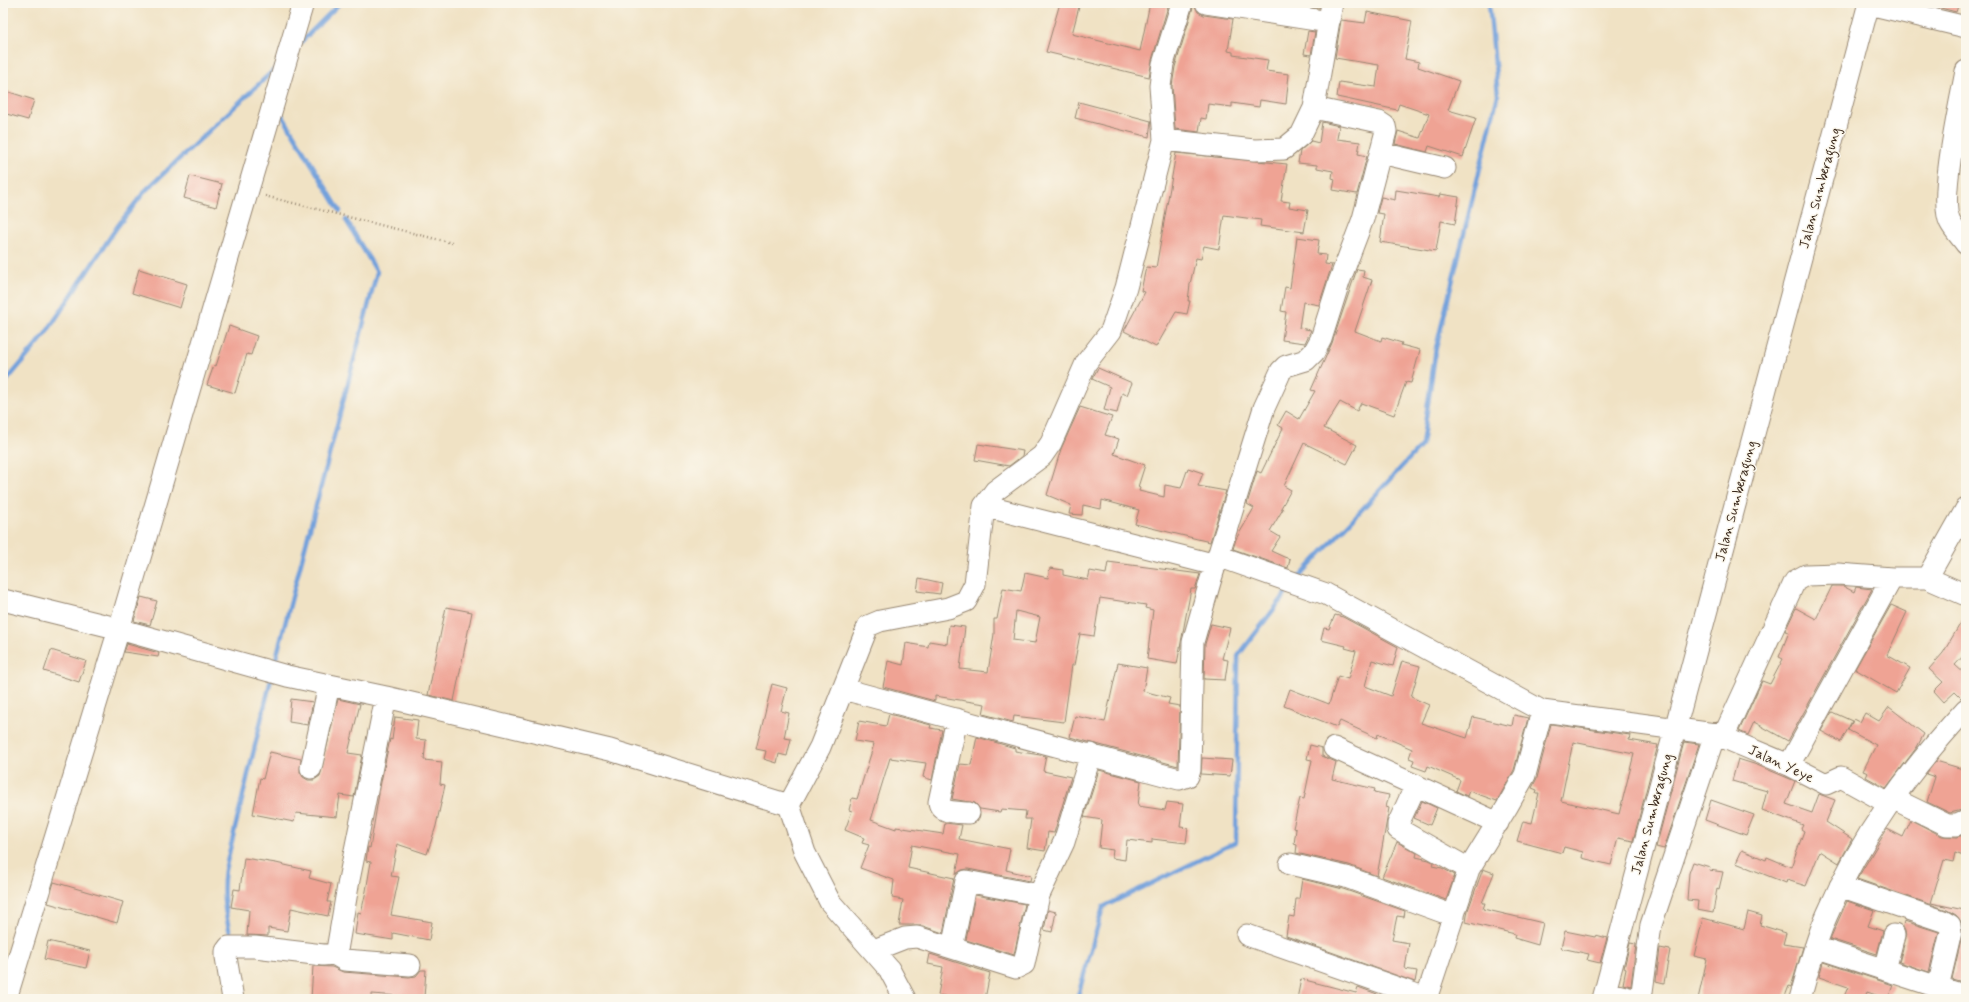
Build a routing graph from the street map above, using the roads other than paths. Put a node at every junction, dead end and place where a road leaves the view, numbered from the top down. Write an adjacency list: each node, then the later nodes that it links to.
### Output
1 (303, 3): 20 (street)
2 (1182, 3): 9 (street)
3 (1206, 3): 5 (street)
4 (1869, 3): 6 (street); 27 (street, Jalan Sumberagung)
5 (1331, 13): 8 (street)
6 (1966, 27)
7 (1966, 74): 12 (street)
8 (1314, 108): 9 (street); 10 (street)
9 (1164, 140): 13 (street)
10 (1381, 153): 11 (street); 15 (street)
11 (1445, 168)
12 (1966, 244)
13 (984, 506): 15 (street); 22 (street)
14 (1966, 509): 17 (street)
15 (1217, 561): 25 (street); 30 (street)
16 (1892, 578): 17 (street); 28 (street); 31 (street)
17 (1927, 578): 18 (street)
18 (1966, 595)
19 (3, 600): 20 (street)
20 (119, 629): 21 (street); 58 (street)
21 (329, 685): 23 (street); 32 (street)
22 (843, 689): 26 (street); 35 (street)
23 (386, 697): 35 (street); 51 (street)
24 (1966, 709): 34 (street)
25 (1542, 711): 27 (street, Jalan Yeye); 38 (street)
26 (957, 719): 30 (street); 36 (street)
27 (1675, 728): 28 (street, Jalan Yeye); 44 (street, Jalan Sumberagung)
28 (1715, 734): 31 (street, Jalan Yeye); 45 (street)
29 (1334, 748): 33 (street)
30 (1091, 754): 42 (street)
31 (1789, 765): 34 (street, Jalan Yeye)
32 (311, 768)
33 (1416, 785): 38 (street); 40 (street)
34 (1890, 801): 37 (street); 41 (street)
35 (789, 805): 48 (street)
36 (969, 813)
37 (1966, 821)
38 (1498, 823): 40 (street)
39 (1290, 864): 43 (street)
40 (1469, 869): 43 (street)
41 (1840, 886): 49 (street); 54 (street)
42 (1039, 895): 50 (street); 50 (street)
43 (1454, 916): 57 (street)
44 (1625, 917): 45 (street); 55 (street, Jalan Sumberagung)
45 (1651, 925): 62 (street)
46 (1247, 935): 57 (street)
47 (1894, 935): 53 (street)
48 (883, 946): 50 (street); 60 (street)
49 (1815, 947): 53 (street); 63 (street)
50 (952, 948)
51 (334, 954): 52 (street); 59 (street)
52 (410, 965)
53 (1885, 970): 54 (street)
54 (1927, 989): 56 (street)
55 (1607, 995): 61 (street)
56 (1966, 996)
57 (1426, 998)
58 (6, 999)
59 (233, 999)
60 (905, 999)
61 (1633, 999)
62 (1641, 999)
63 (1800, 999)

